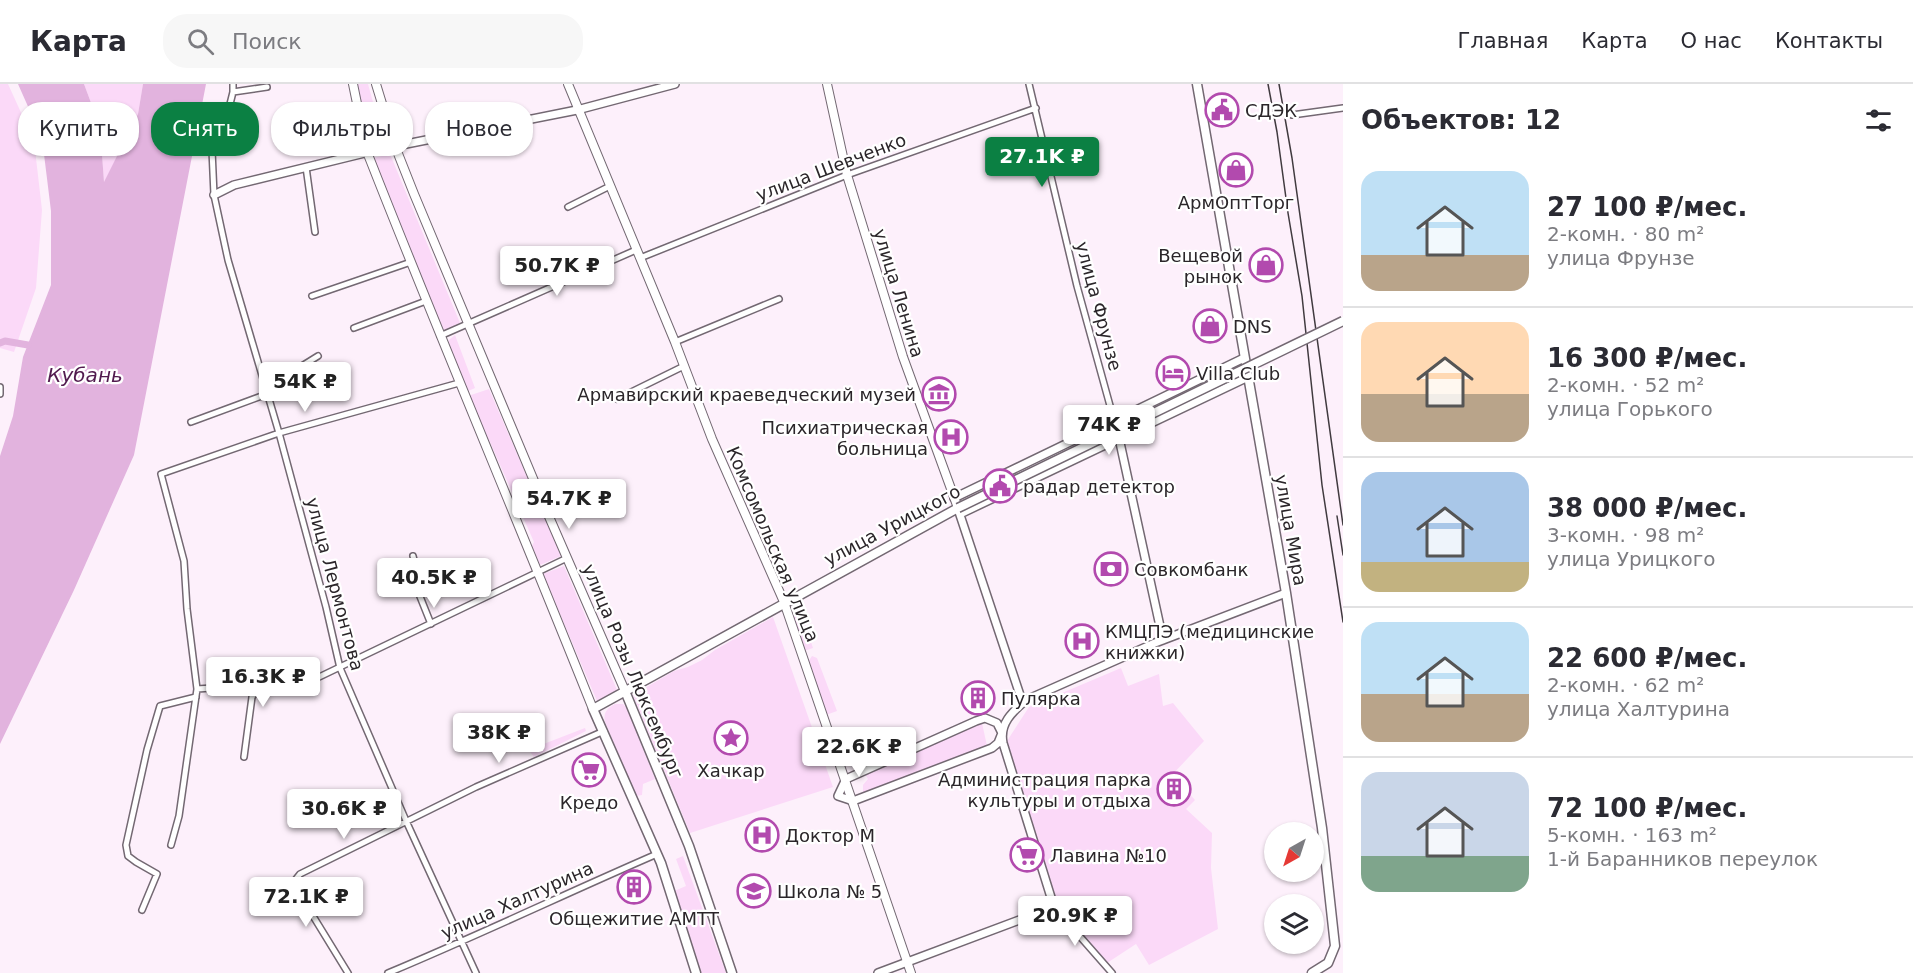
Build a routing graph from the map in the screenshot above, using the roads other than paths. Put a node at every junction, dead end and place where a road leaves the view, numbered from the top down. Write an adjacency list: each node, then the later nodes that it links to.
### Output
1 (232, 84): 10 (street, улица Лермонтова)
2 (353, 84): 11 (main road)
3 (376, 84): 12 (main road, улица Розы Люксембург)
4 (568, 84): 15 (main road, Комсомольская улица)
5 (675, 84): 15 (street)
6 (827, 84): 22 (main road, улица Ленина)
7 (1029, 84): 13 (street, улица Фрунзе)
8 (1197, 84): 39 (main road, улица Мира)
9 (267, 87): 10 (street)
10 (233, 92): 24 (street, улица Лермонтова)
11 (357, 102)
12 (382, 102)
13 (1036, 108): 22 (street, улица Шевченко); 48 (street, улица Фрунзе)
14 (1343, 108): 16 (street)
15 (577, 110): 17 (street); 23 (main road, Комсомольская улица)
16 (1292, 115)
17 (413, 142)
18 (351, 156): 21 (street)
19 (370, 156): 29 (main road)
20 (399, 156): 34 (main road, улица Розы Люксембург)
21 (306, 167): 24 (street); 26 (street)
22 (847, 175): 28 (street, улица Шевченко); 52 (main road, улица Ленина)
23 (610, 186): 25 (street); 27 (main road, Комсомольская улица)
24 (214, 195): 44 (street, улица Лермонтова)
25 (568, 207)
26 (315, 232)
27 (636, 250): 28 (main road, Комсомольская улица); 34 (street)
28 (640, 258): 37 (main road, Комсомольская улица)
29 (411, 262): 30 (street); 32 (main road)
30 (312, 296)
31 (779, 299): 37 (street)
32 (426, 302): 35 (street); 36 (main road)
33 (1343, 321): 53 (main road, улица Урицкого, bridge)
34 (468, 323): 36 (street); 55 (main road, улица Розы Люксембург)
35 (354, 328)
36 (440, 336): 42 (main road)
37 (675, 342): 40 (main road, Комсомольская улица)
38 (318, 356): 44 (street)
39 (1245, 358): 41 (main road, улица Мира); 48 (street, улица Урицкого)
40 (684, 366): 47 (street); 58 (main road, Комсомольская улица)
41 (1248, 377): 51 (street, улица Урицкого); 57 (main road, улица Мира)
42 (459, 383): 50 (street); 56 (main road)
43 (0, 387): 45 (street)
44 (265, 387): 46 (street, улица Лермонтова)
45 (0, 394)
46 (267, 394): 49 (street); 50 (street, улица Лермонтова)
47 (617, 399)
48 (1114, 421): 51 (street, улица Фрунзе); 52 (street, улица Урицкого)
49 (191, 422)
50 (279, 433): 61 (street, улица Лермонтова); 63 (street)
51 (1119, 438): 53 (street, улица Урицкого); 60 (street, улица Фрунзе)
52 (954, 498): 53 (main road, улица Ленина)
53 (959, 511): 58 (main road, улица Урицкого); 67 (street, улица Ленина)
54 (413, 556): 59 (street)
55 (567, 558): 56 (street); 64 (main road, улица Розы Люксембург)
56 (538, 571): 59 (street); 66 (main road)
57 (1286, 593): 60 (street); 88 (main road, улица Мира)
58 (784, 602): 64 (main road, улица Урицкого); 71 (main road, Комсомольская улица)
59 (430, 624): 61 (street)
60 (1163, 640): 67 (street)
61 (340, 668): 62 (street); 73 (street, улица Лермонтова)
62 (294, 682): 63 (street); 70 (street)
63 (197, 689): 65 (street)
64 (625, 691): 66 (main road, улица Урицкого); 84 (main road, улица Розы Люксембург)
65 (196, 697): 74 (street); 77 (street)
66 (593, 709): 68 (main road)
67 (1013, 711): 69 (street)
68 (604, 731): 73 (street); 75 (main road)
69 (1002, 733): 71 (street); 72 (street); 76 (street)
70 (244, 757)
71 (846, 779): 72 (main road, Комсомольская улица); 72 (street)
72 (854, 801): 79 (main road, Комсомольская улица)
73 (407, 823): 78 (street, улица Лермонтова); 80 (street)
74 (171, 845)
75 (657, 854): 78 (street, улица Халтурина); 83 (main road)
76 (1054, 907): 79 (street); 87 (street)
77 (142, 910)
78 (462, 942): 81 (street, улица Халтурина); 82 (street, улица Лермонтова)
79 (907, 962): 85 (street); 86 (main road, Комсомольская улица)
80 (348, 973)
81 (388, 973)
82 (476, 973)
83 (696, 973)
84 (732, 973)
85 (878, 973)
86 (911, 973)
87 (1112, 973)
88 (1312, 973)

